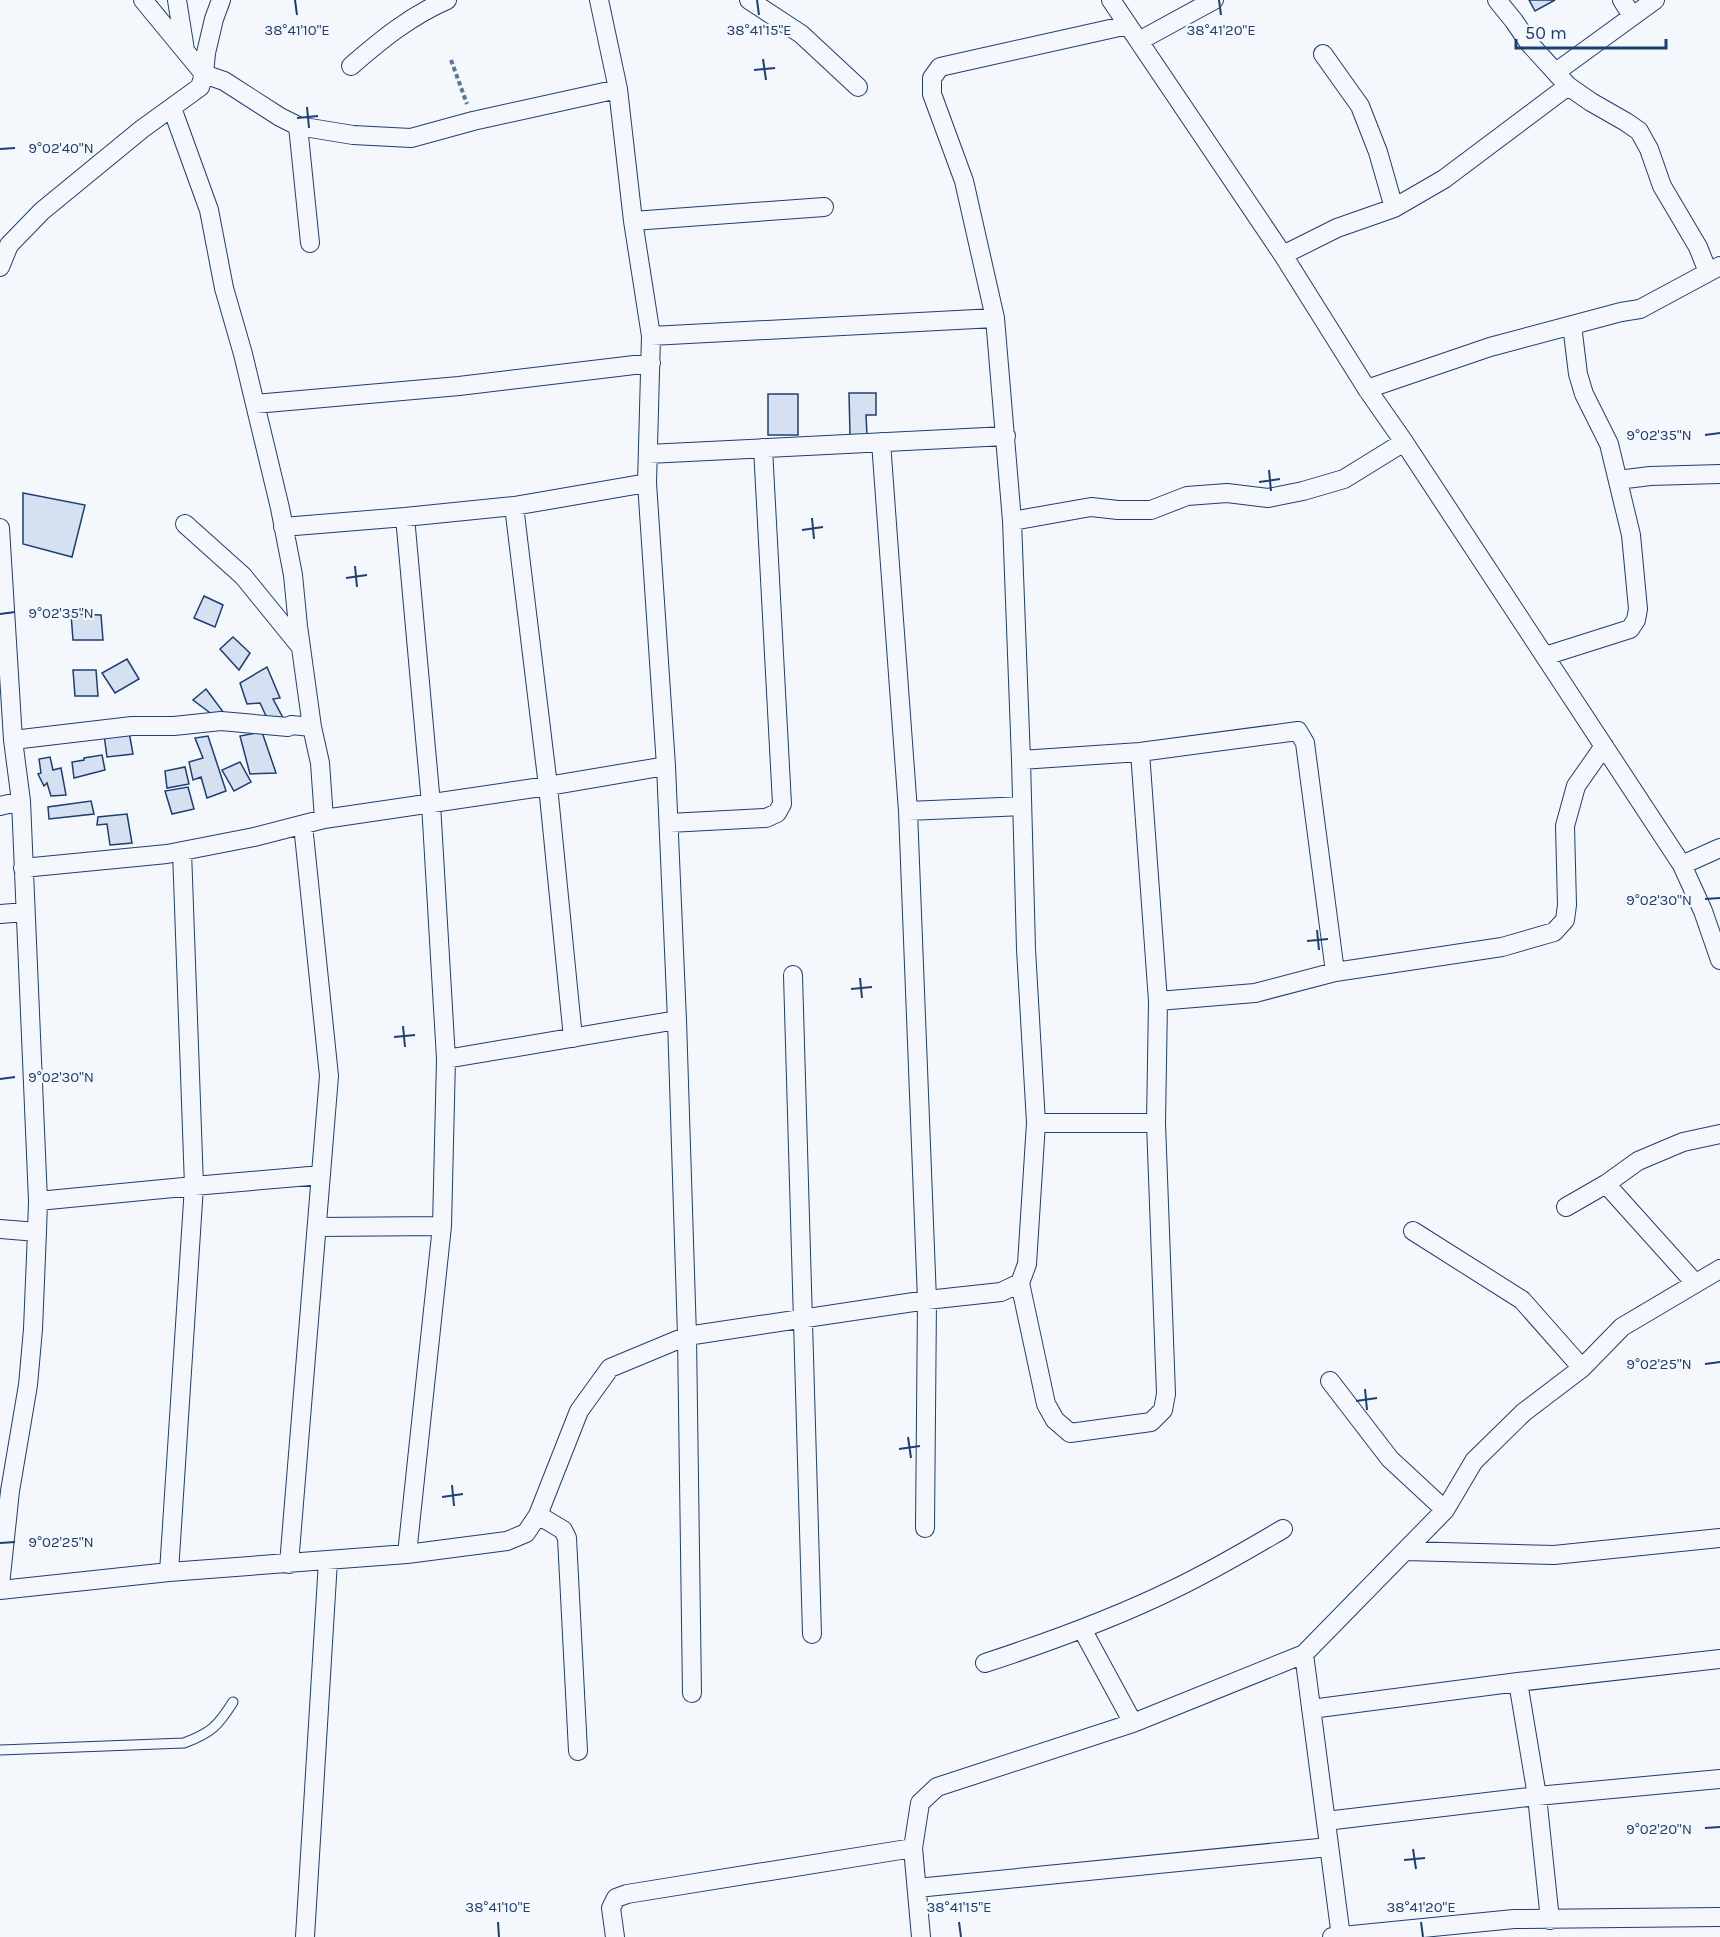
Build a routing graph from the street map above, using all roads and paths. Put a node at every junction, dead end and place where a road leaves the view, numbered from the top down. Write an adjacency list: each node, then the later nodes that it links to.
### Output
1 (143, 0): 15 (street)
2 (177, 0): 15 (street)
3 (221, 0): 20 (street)
4 (447, 0): 18 (street)
5 (599, 0): 23 (street)
6 (749, 0): 22 (street)
7 (1111, 0): 13 (street)
8 (1214, 0): 14 (street)
9 (1497, 0): 19 (street)
10 (1622, 0): 12 (street)
11 (1654, 0): 12 (street)
12 (1632, 16): 19 (street)
13 (1128, 25): 14 (street); 34 (street)
14 (1139, 40): 31 (street)
15 (186, 52): 20 (street)
16 (1323, 54): 28 (street)
17 (451, 60): 25 (path)
18 (351, 66)
19 (1556, 72): 21 (street)
20 (204, 74): 24 (street); 26 (street)
21 (1568, 86): 28 (street); 33 (street)
22 (858, 87)
23 (618, 89): 25 (street); 29 (street)
24 (172, 108): 32 (street); 39 (street)
25 (473, 121): 26 (street)
26 (298, 126): 30 (street)
27 (824, 207): 29 (street)
28 (1394, 208): 31 (street)
29 (633, 220): 36 (street)
30 (310, 243)
31 (1283, 255): 38 (street)
32 (0, 267)
33 (1714, 269): 35 (street)
34 (995, 318): 36 (street); 40 (street)
35 (1572, 325): 38 (street); 46 (street)
36 (651, 336): 37 (street)
37 (651, 363): 39 (street); 44 (street)
38 (1367, 389): 41 (street)
39 (255, 404): 52 (street)
40 (1006, 436): 42 (street); 50 (street)
41 (1404, 441): 50 (street); 56 (street)
42 (881, 442): 43 (street); 68 (street)
43 (763, 448): 44 (street); 70 (street)
44 (648, 454): 47 (street)
45 (1720, 474): 46 (street)
46 (1618, 480): 56 (street)
47 (647, 483): 48 (street); 62 (street)
48 (513, 506): 49 (street); 63 (street)
49 (405, 518): 52 (street); 65 (street)
50 (1012, 520): 61 (street)
51 (185, 524): 54 (street)
52 (283, 527): 54 (street)
53 (0, 528): 55 (street)
54 (301, 647): 57 (street)
55 (4, 656): 58 (street)
56 (1545, 656): 59 (street)
57 (312, 727): 58 (street); 69 (street)
58 (13, 740): 64 (street)
59 (1605, 746): 74 (street); 79 (street)
60 (1140, 752): 61 (street); 79 (street); 81 (street)
61 (1021, 760): 67 (street)
62 (666, 766): 63 (street); 70 (street)
63 (548, 786): 65 (street); 83 (street)
64 (21, 801): 66 (street); 75 (street)
65 (431, 804): 69 (street); 84 (street)
66 (0, 806)
67 (1022, 806): 68 (street); 85 (street)
68 (908, 811): 101 (street)
69 (324, 819): 71 (street)
70 (669, 823): 82 (street)
71 (303, 825): 73 (street); 88 (street)
72 (1720, 848): 74 (street)
73 (182, 851): 75 (street); 90 (street)
74 (1682, 865): 78 (street)
75 (23, 868): 76 (street)
76 (25, 912): 77 (street); 91 (street)
77 (0, 914)
78 (1720, 960)
79 (1335, 972): 81 (street)
80 (793, 975): 102 (street)
81 (1158, 1001): 86 (street)
82 (677, 1020): 83 (street); 103 (street)
83 (573, 1038): 84 (street)
84 (446, 1059): 93 (street)
85 (1036, 1123): 86 (street); 99 (street)
86 (1156, 1123): 99 (street)
87 (1720, 1134): 89 (street)
88 (321, 1176): 90 (street); 94 (street)
89 (1606, 1184): 92 (street); 100 (street)
90 (194, 1185): 91 (street); 115 (street)
91 (38, 1201): 97 (street)
92 (1566, 1207)
93 (442, 1226): 94 (street); 112 (street)
94 (317, 1227): 114 (street)
95 (0, 1229): 97 (street)
96 (1413, 1231): 104 (street)
97 (37, 1232): 116 (street)
98 (1720, 1269): 100 (street)
99 (1020, 1283): 101 (street)
100 (1695, 1283): 104 (street)
101 (927, 1300): 102 (street); 108 (street)
102 (802, 1318): 103 (street); 119 (street)
103 (687, 1336): 107 (street); 124 (street)
104 (1582, 1368): 106 (street)
105 (1330, 1381): 106 (street)
106 (1445, 1510): 111 (street)
107 (538, 1515): 112 (street); 129 (street)
108 (925, 1528)
109 (1283, 1529): 118 (street)
110 (1720, 1538): 111 (street)
111 (1405, 1551): 120 (street)
112 (407, 1554): 113 (street)
113 (328, 1561): 114 (street); 138 (street)
114 (289, 1564): 115 (street)
115 (169, 1572): 117 (street)
116 (0, 1585)
117 (0, 1590)
118 (1082, 1629): 122 (street); 127 (street)
119 (812, 1634)
120 (1304, 1654): 126 (street); 127 (street)
121 (1720, 1659): 123 (street)
122 (985, 1663)
123 (1518, 1682): 126 (street); 131 (street)
124 (692, 1693)
125 (232, 1702): 128 (lane)
126 (1311, 1709): 132 (street)
127 (1133, 1723): 134 (street)
128 (0, 1750)
129 (578, 1751)
130 (1720, 1779): 131 (street)
131 (1537, 1796): 132 (street); 137 (street)
132 (1326, 1821): 133 (street)
133 (1329, 1847): 135 (street); 141 (street)
134 (913, 1848): 135 (street); 139 (street)
135 (917, 1888): 140 (street)
136 (1720, 1917): 137 (street)
137 (1550, 1920): 141 (street)
138 (305, 1937)
139 (615, 1937)
140 (921, 1937)
141 (1338, 1937)

